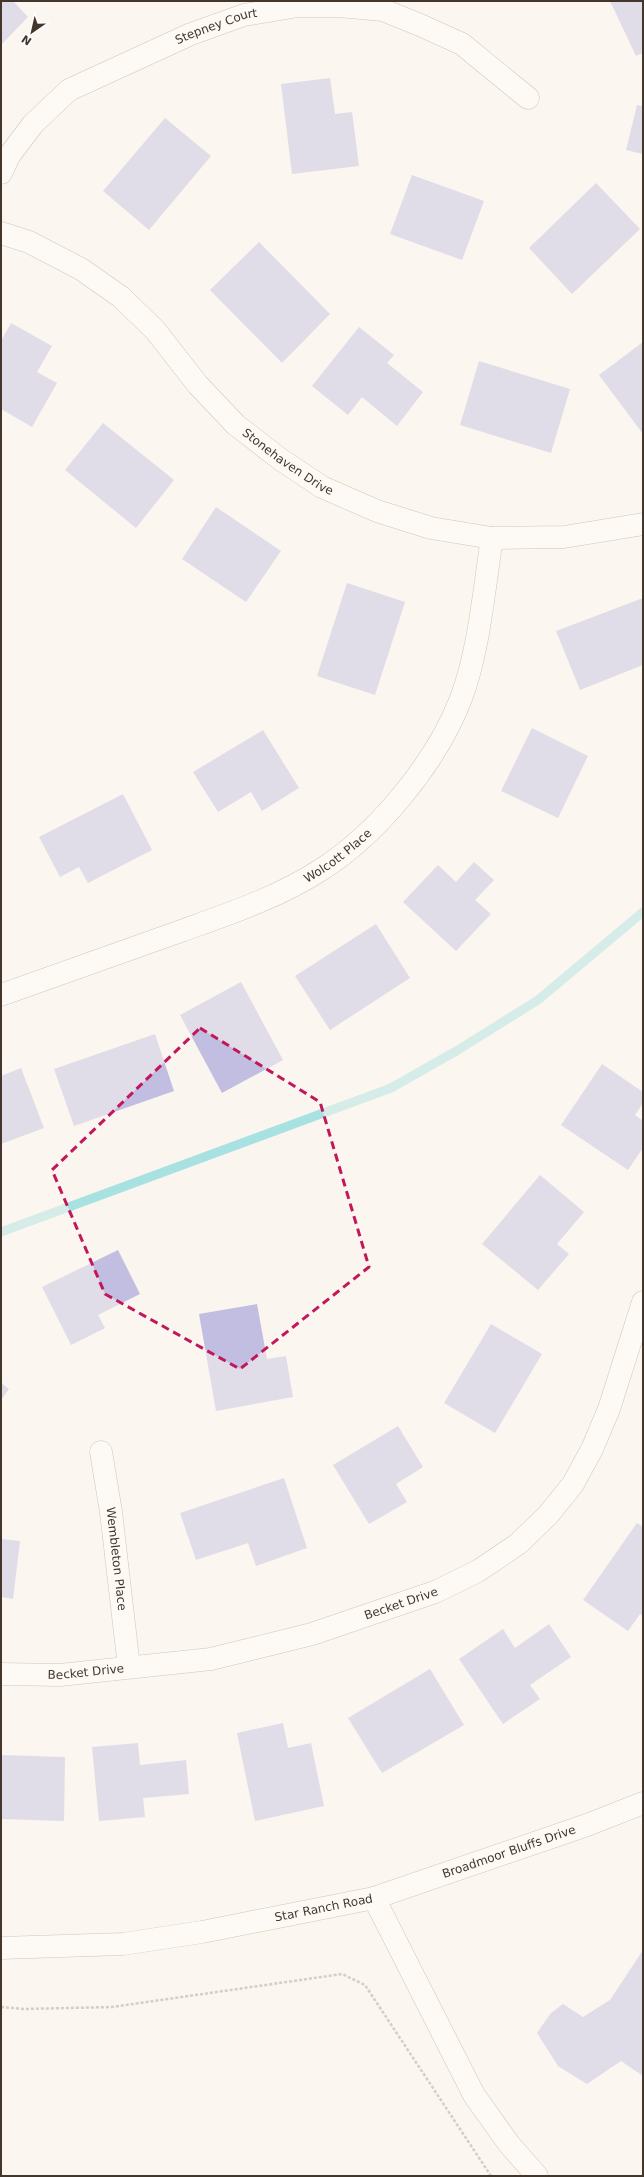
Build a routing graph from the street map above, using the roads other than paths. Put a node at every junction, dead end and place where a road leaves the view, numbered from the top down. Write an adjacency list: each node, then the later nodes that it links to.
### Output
1 (528, 98): 2 (street, Stepney Court)
2 (1, 173)
3 (1, 233): 5 (street, Stonehaven Drive)
4 (643, 524): 5 (street, Stonehaven Drive)
5 (492, 538): 6 (street, Wolcott Place)
6 (1, 995)
7 (643, 1302): 9 (street, Becket Drive)
8 (101, 1452): 9 (street, Wembleton Place)
9 (129, 1667): 10 (street, Becket Drive)
10 (1, 1674)
11 (643, 1803): 12 (street, Broadmoor Bluffs Drive)
12 (374, 1898): 13 (street, Star Ranch Road); 14 (street, Star Ranch Road)
13 (1, 1948)
14 (537, 2176)

